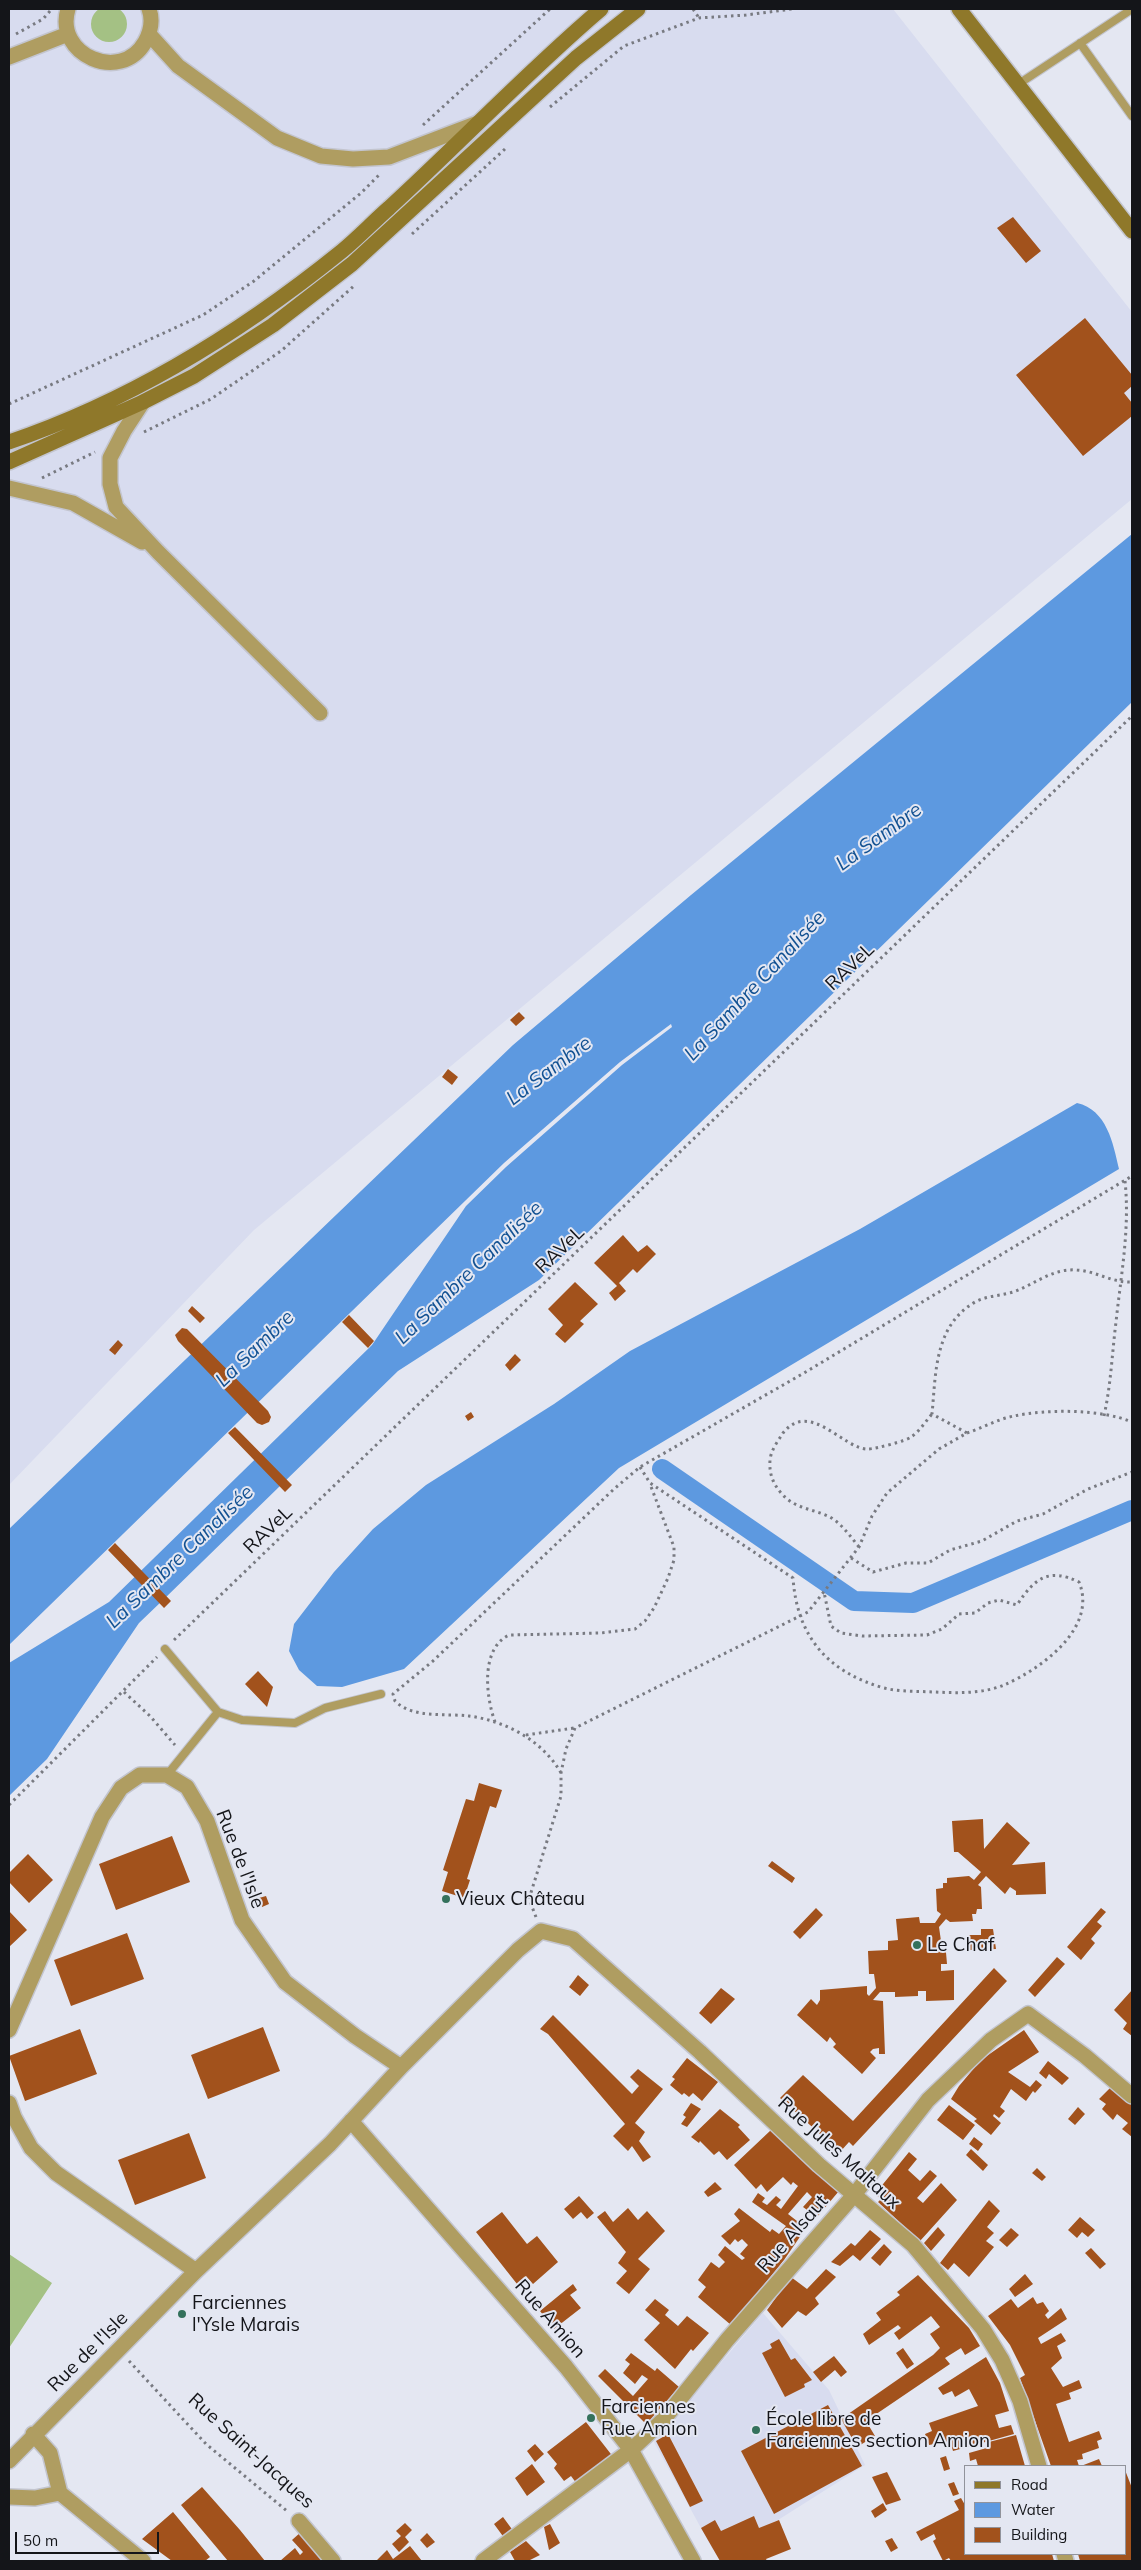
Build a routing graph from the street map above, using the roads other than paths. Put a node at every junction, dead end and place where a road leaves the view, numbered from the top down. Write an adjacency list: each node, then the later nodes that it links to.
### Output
1 (68, 9): 7 (street)
2 (149, 9): 8 (street)
3 (601, 9): 13 (main road)
4 (638, 9): 15 (main road)
5 (959, 9): 11 (main road)
6 (1132, 9): 9 (lane)
7 (68, 34): 8 (street); 10 (street)
8 (149, 34): 13 (street)
9 (1080, 43): 11 (lane); 12 (lane)
10 (9, 57)
11 (1017, 85): 14 (main road)
12 (1132, 116)
13 (482, 121): 16 (main road)
14 (1132, 231)
15 (143, 402): 17 (main road); 19 (street)
16 (9, 442)
17 (9, 462)
18 (9, 488): 19 (street)
19 (158, 552): 20 (street)
20 (320, 713)
21 (164, 1649): 23 (lane)
22 (381, 1694): 23 (lane)
23 (218, 1712): 24 (lane)
24 (167, 1775): 26 (street); 27 (street, Rue de l'Isle)
25 (541, 1931): 27 (street, Rue de l'Isle); 31 (street, Rue Jules Maltaux)
26 (9, 2030)
27 (401, 2067): 30 (street, Rue de l'Isle)
28 (1132, 2096): 31 (street, Rue Alsaut)
29 (9, 2103): 32 (street)
30 (351, 2121): 32 (street, Rue de l'Isle); 34 (street, Rue Amion)
31 (854, 2195): 34 (street, Rue Alsaut); 36 (street, Rue Jules Maltaux)
32 (196, 2271): 33 (street, Rue de l'Isle)
33 (33, 2434): 35 (street, Rue de l'Isle); 37 (street)
34 (631, 2450): 42 (street, Rue Alsaut); 43 (street, Rue Amion)
35 (9, 2461)
36 (1039, 2465)
37 (60, 2494): 38 (street); 40 (street)
38 (9, 2497)
39 (299, 2521): 41 (street, Rue Saint-Jacques)
40 (143, 2561)
41 (334, 2561)
42 (483, 2561)
43 (693, 2561)

